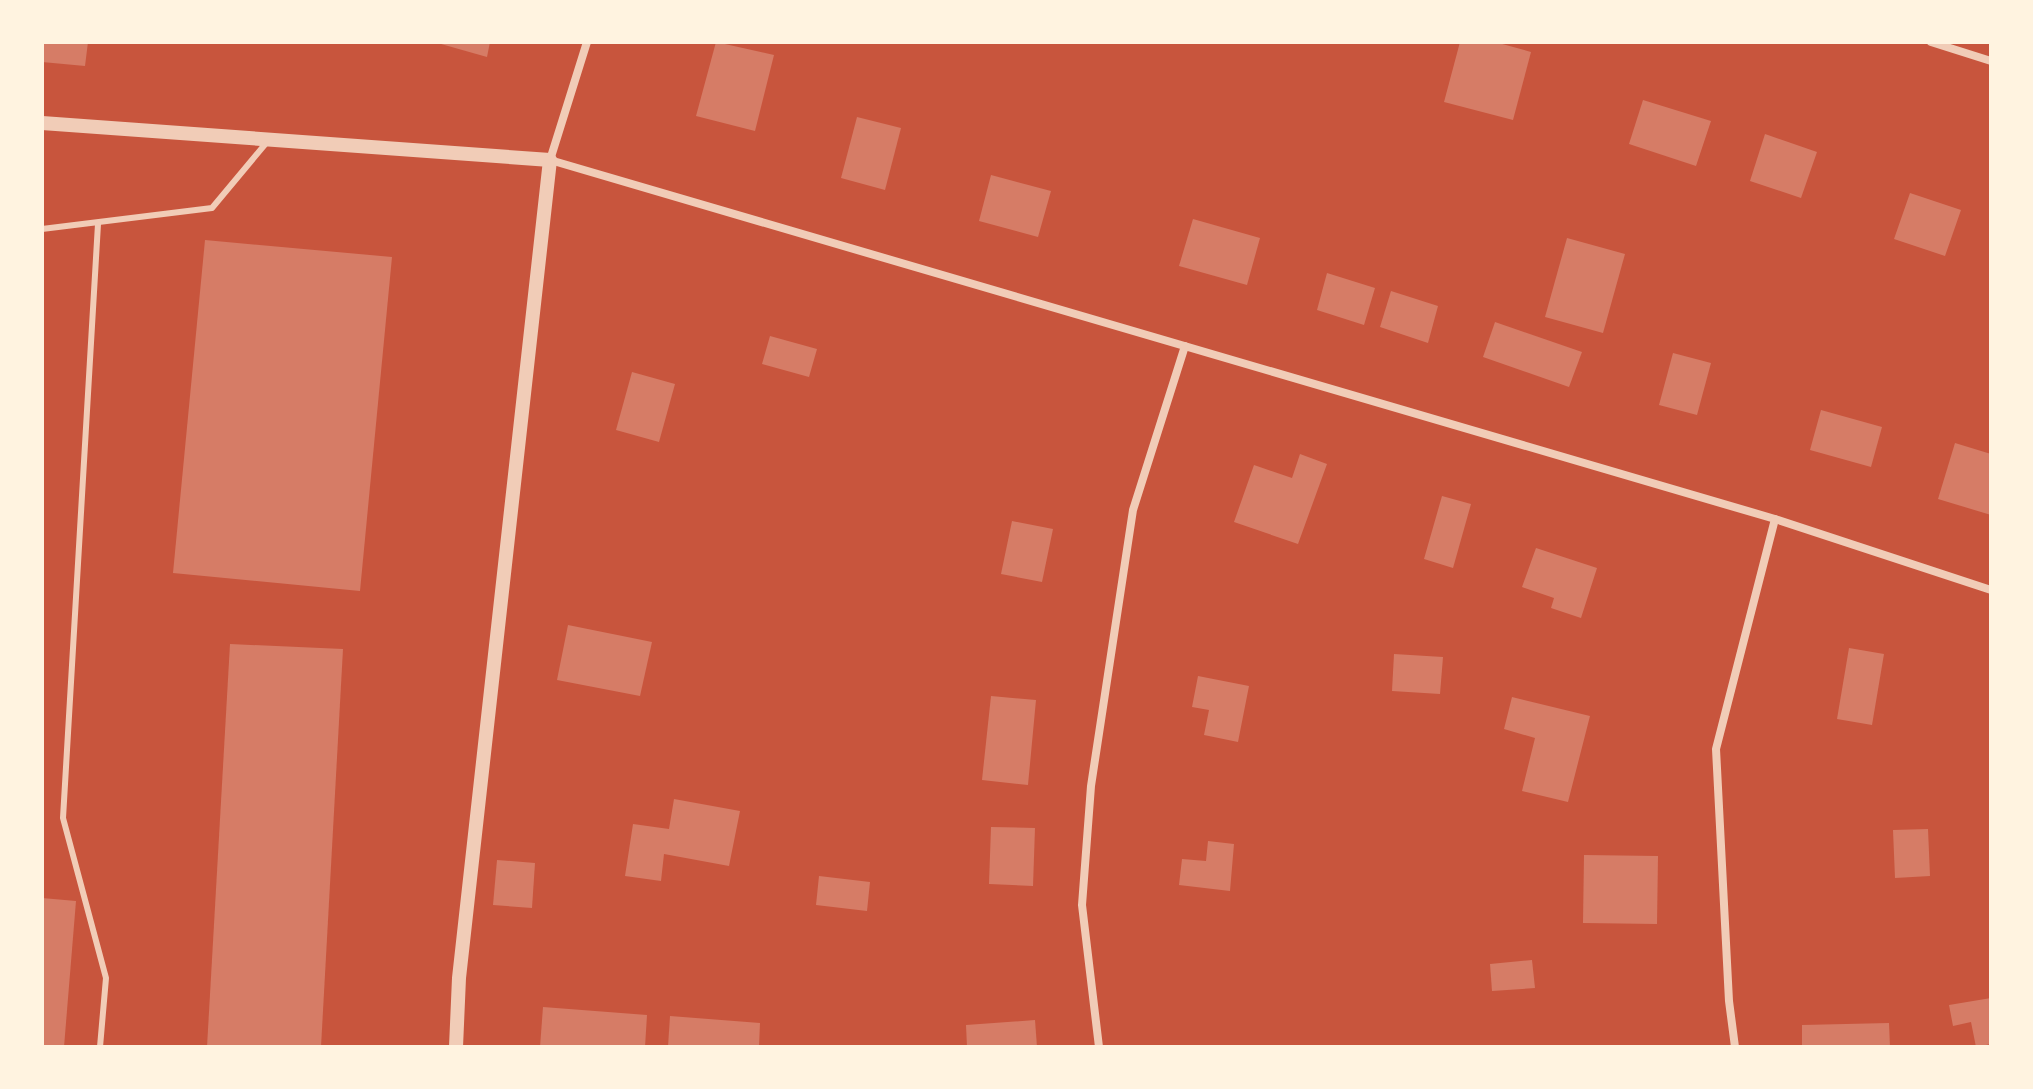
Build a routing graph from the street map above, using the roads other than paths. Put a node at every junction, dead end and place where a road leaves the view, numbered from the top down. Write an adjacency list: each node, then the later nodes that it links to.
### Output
1 (587, 42): 6 (street)
2 (1931, 42): 3 (street)
3 (1991, 61)
4 (42, 123): 5 (street)
5 (269, 140): 6 (street); 7 (lane)
6 (550, 160): 9 (street); 13 (street)
7 (98, 224): 8 (lane); 12 (lane)
8 (42, 229)
9 (1185, 346): 10 (street); 14 (street)
10 (1775, 519): 11 (street); 15 (street)
11 (1991, 590)
12 (100, 1047)
13 (456, 1047)
14 (1099, 1047)
15 (1735, 1047)

